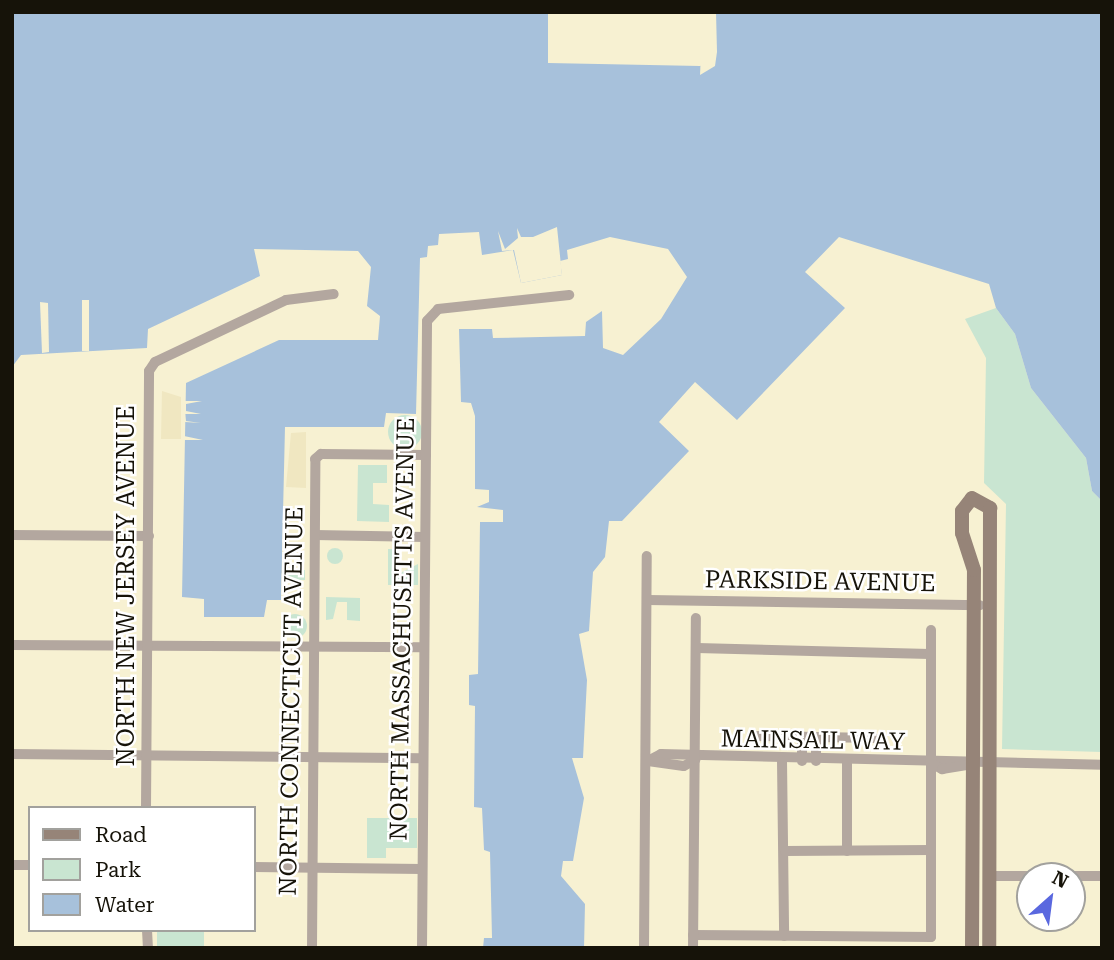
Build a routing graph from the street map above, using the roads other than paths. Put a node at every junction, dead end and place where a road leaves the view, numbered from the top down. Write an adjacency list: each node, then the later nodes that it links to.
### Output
1 (334, 294): 6 (street, NORTH NEW JERSEY AVENUE)
2 (569, 295): 3 (street, NORTH MASSACHUSETTS AVENUE)
3 (426, 455): 5 (street, NORTH CONNECTICUT AVENUE); 7 (street, NORTH MASSACHUSETTS AVENUE)
4 (12, 535): 6 (street)
5 (315, 535): 7 (street); 16 (street, NORTH CONNECTICUT AVENUE)
6 (149, 536): 15 (street, NORTH NEW JERSEY AVENUE)
7 (425, 537): 17 (street, NORTH MASSACHUSETTS AVENUE)
8 (647, 556): 9 (street)
9 (648, 600): 10 (street, PARKSIDE AVENUE); 29 (street)
10 (974, 605): 11 (street, PARKSIDE AVENUE); 11 (street); 35 (street)
11 (991, 605): 36 (street)
12 (696, 618): 18 (street)
13 (930, 631): 19 (street)
14 (12, 645): 15 (street)
15 (148, 645): 16 (street); 25 (street, NORTH NEW JERSEY AVENUE)
16 (313, 647): 17 (street); 26 (street, NORTH CONNECTICUT AVENUE)
17 (422, 647): 27 (street, NORTH MASSACHUSETTS AVENUE)
18 (697, 648): 19 (street); 28 (street)
19 (930, 654): 34 (street)
20 (756, 736): 21 (street)
21 (802, 737): 22 (street); 31 (street)
22 (816, 737): 23 (street); 32 (street)
23 (874, 738)
24 (12, 754): 25 (street)
25 (146, 755): 26 (street); 38 (street, NORTH NEW JERSEY AVENUE)
26 (312, 757): 27 (street); 43 (street, NORTH CONNECTICUT AVENUE)
27 (422, 758): 44 (street, NORTH MASSACHUSETTS AVENUE)
28 (695, 760): 29 (street, MAINSAIL WAY); 30 (street, MAINSAIL WAY); 47 (street)
29 (648, 761): 51 (street)
30 (782, 761): 31 (street, MAINSAIL WAY); 40 (street)
31 (802, 761): 32 (street, MAINSAIL WAY)
32 (816, 761): 33 (street, MAINSAIL WAY)
33 (847, 762): 34 (street, MAINSAIL WAY); 41 (street)
34 (931, 763): 35 (street, MAINSAIL WAY); 39 (street)
35 (973, 764): 36 (street, MAINSAIL WAY); 53 (street)
36 (990, 764): 37 (street, MAINSAIL WAY); 45 (street)
37 (1102, 765)
38 (146, 806)
39 (931, 850): 41 (street); 48 (street)
40 (785, 851): 41 (street); 48 (street)
41 (847, 851)
42 (256, 867): 43 (street)
43 (311, 867): 44 (street); 49 (street, NORTH CONNECTICUT AVENUE)
44 (422, 869): 50 (street, NORTH MASSACHUSETTS AVENUE)
45 (989, 876): 46 (street); 54 (street)
46 (1016, 876)
47 (693, 934): 48 (street); 52 (street)
48 (783, 936)
49 (312, 948)
50 (422, 948)
51 (644, 948)
52 (693, 948)
53 (972, 948)
54 (989, 948)

